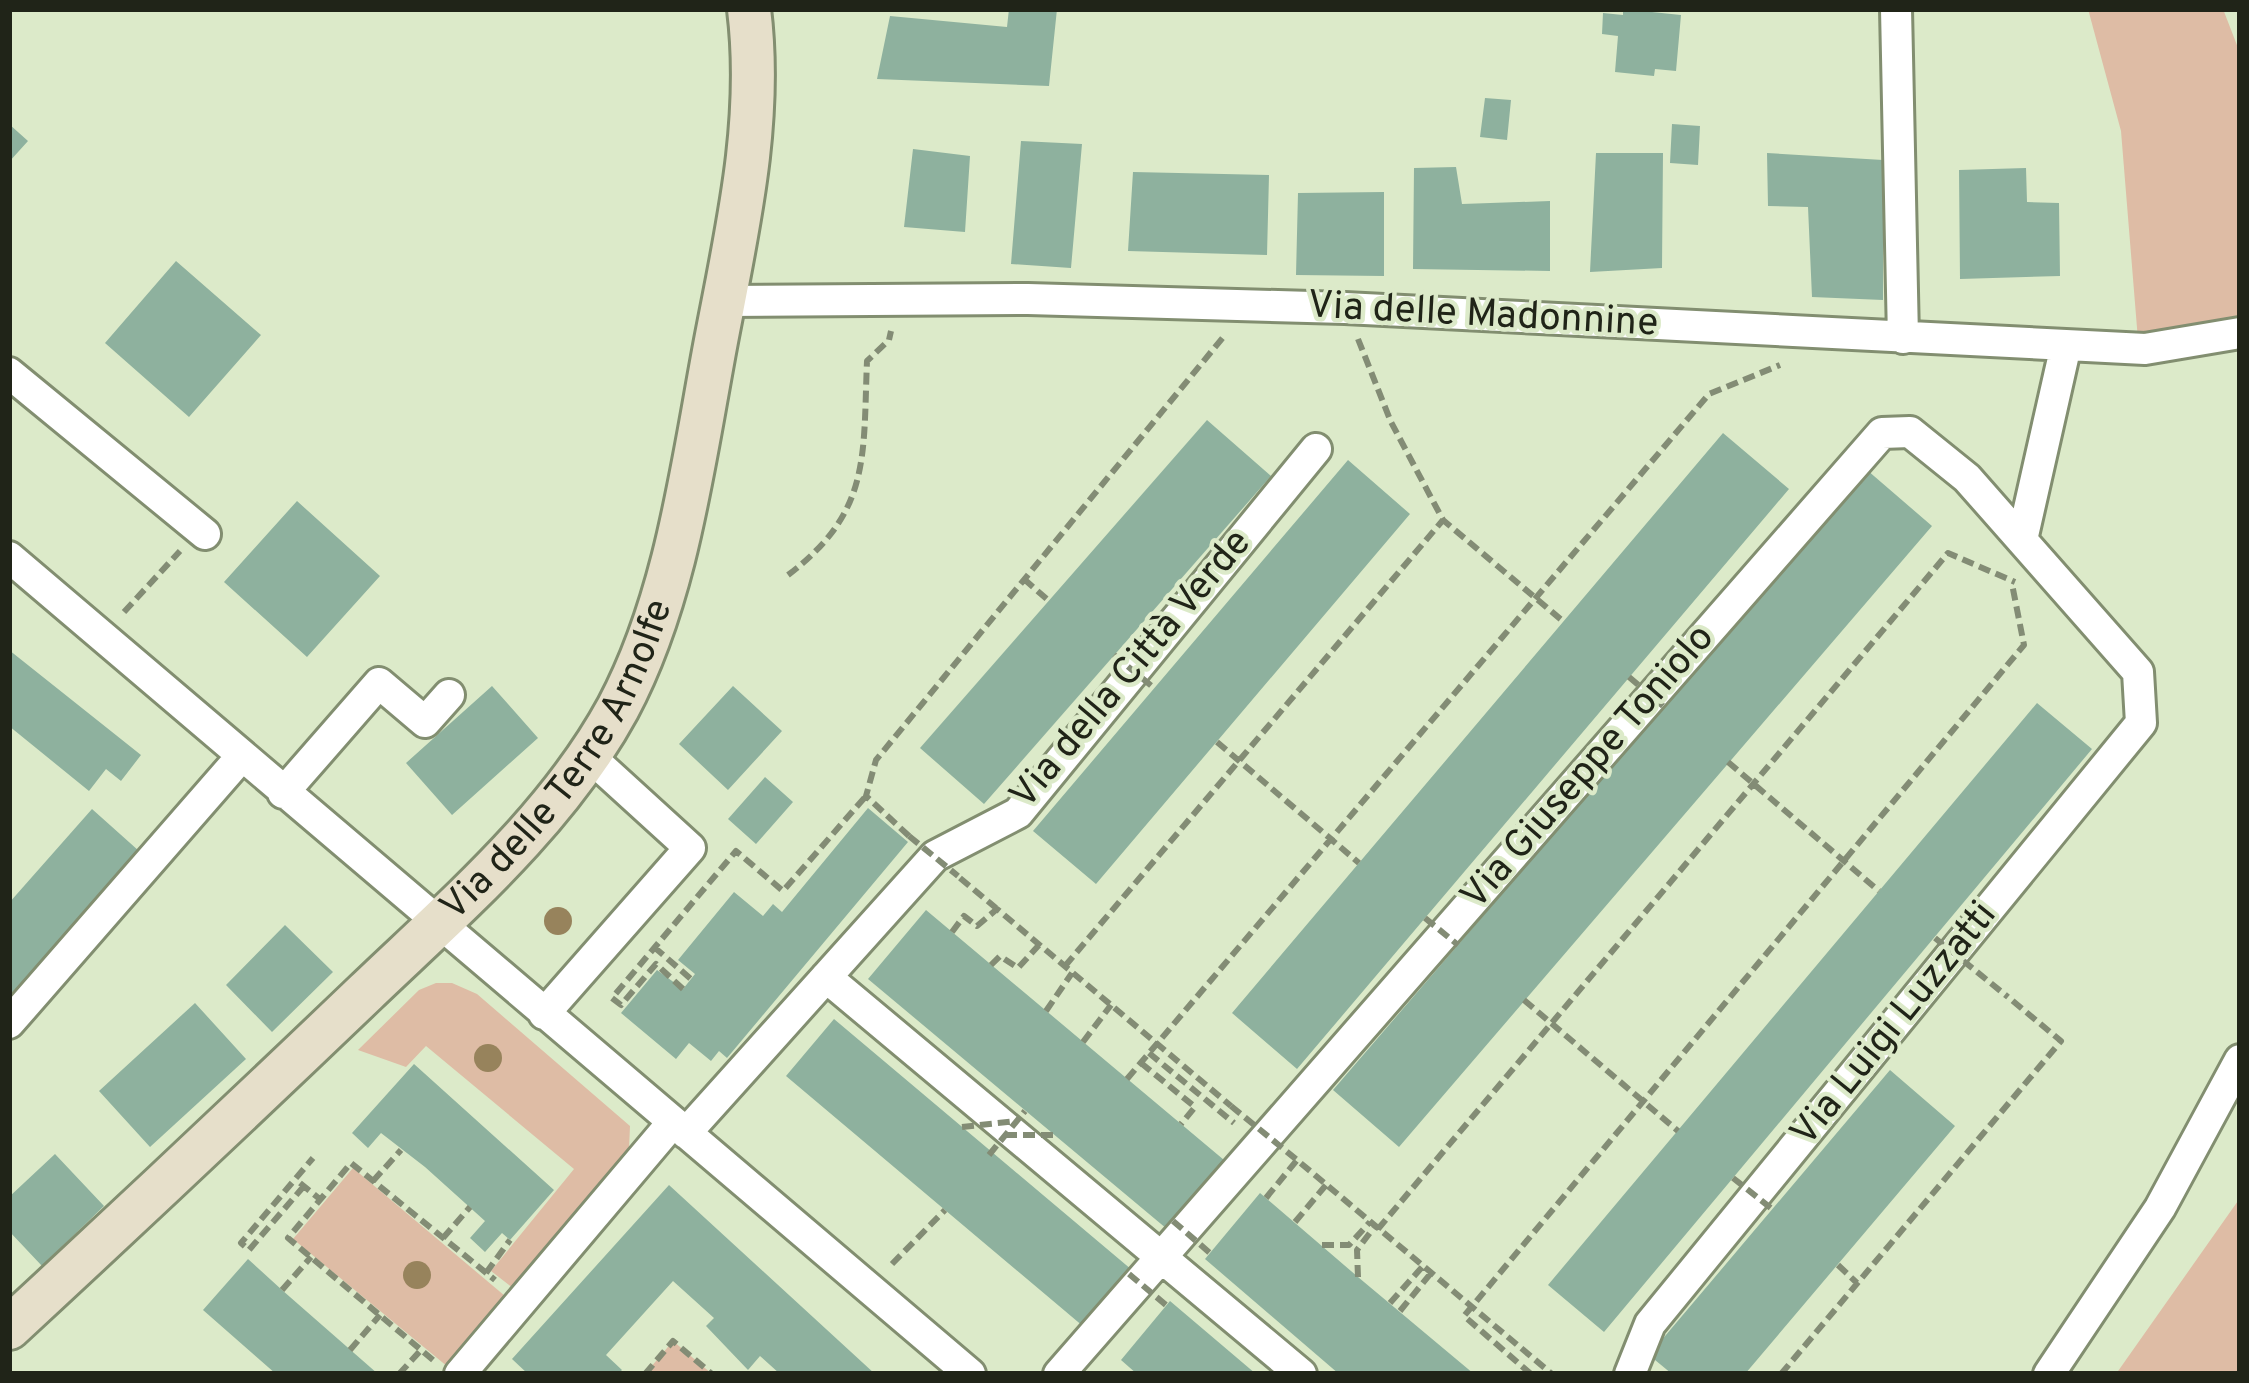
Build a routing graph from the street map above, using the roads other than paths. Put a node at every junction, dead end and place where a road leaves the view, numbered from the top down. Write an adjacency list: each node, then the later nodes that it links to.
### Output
1 (749, 9): 3 (street, Via delle Terre Arnolfe)
2 (1896, 9): 5 (street)
3 (724, 301): 5 (street, Via delle Madonnine); 14 (street, Via delle Terre Arnolfe)
4 (2240, 333): 6 (street, Via delle Madonnine)
5 (1903, 338): 6 (street, Via delle Madonnine)
6 (2066, 345): 10 (street)
7 (9, 374): 9 (street)
8 (1316, 449): 18 (street, Via della Città Verde)
9 (202, 531)
10 (2030, 550): 12 (street, Via Giuseppe Toniolo); 23 (street, Via Giuseppe Toniolo)
11 (9, 557): 15 (street)
12 (2138, 672): 29 (street, Via Luigi Luzzatti)
13 (448, 695): 16 (street)
14 (589, 756): 17 (street, Via delle Terre Arnolfe); 19 (street)
15 (241, 757): 16 (street); 20 (street)
16 (283, 793): 17 (street)
17 (436, 925): 19 (street); 24 (street, Via delle Terre Arnolfe)
18 (826, 977): 22 (street, Via della Città Verde); 23 (street)
19 (544, 1014): 22 (street)
20 (9, 1023)
21 (2240, 1060): 30 (street)
22 (680, 1128): 25 (street, Via della Città Verde); 26 (street)
23 (1161, 1258): 27 (street, Via Giuseppe Toniolo); 28 (street)
24 (9, 1328)
25 (447, 1368)
26 (970, 1374)
27 (1059, 1374)
28 (1301, 1374)
29 (1630, 1374)
30 (2049, 1374)

